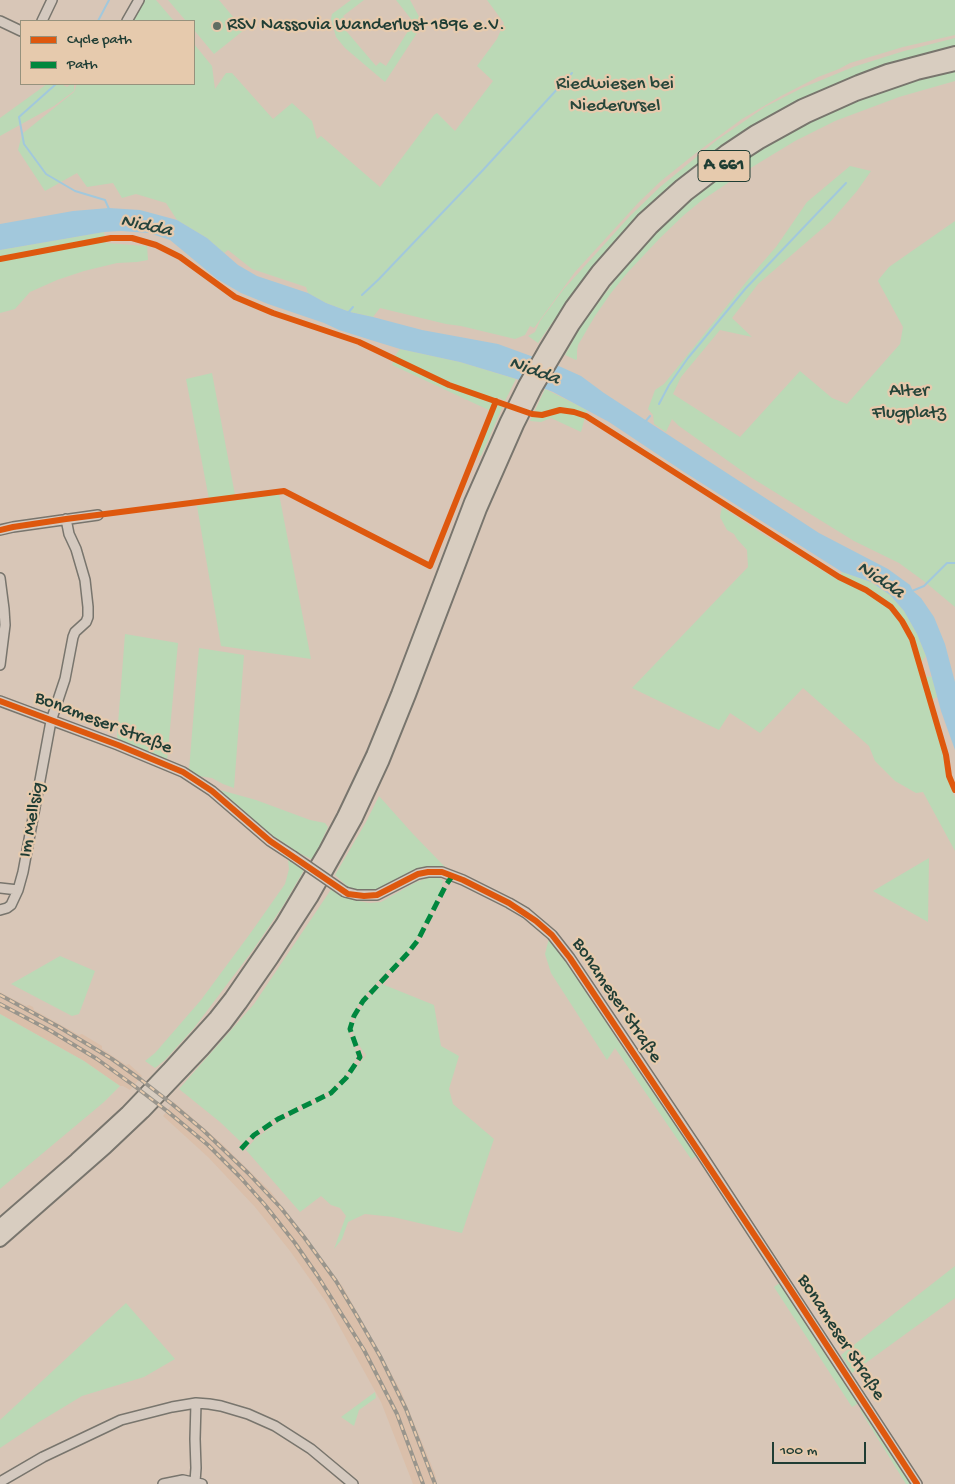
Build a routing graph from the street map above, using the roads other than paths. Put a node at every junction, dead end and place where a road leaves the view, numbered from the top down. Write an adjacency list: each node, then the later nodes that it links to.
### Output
1 (52, 0): 3 (street)
2 (140, 0): 4 (street)
3 (42, 20)
4 (128, 20)
5 (0, 21): 6 (street)
6 (20, 31)
7 (955, 53): 9 (highway, A 661)
8 (955, 64): 9 (highway, A 661)
9 (550, 352): 10 (highway, A 661)
10 (530, 387): 22 (highway, A 661); 23 (highway, A 661)
11 (98, 514): 12 (street)
12 (66, 519): 13 (street); 18 (street, Im Mellsig)
13 (0, 530)
14 (0, 578): 15 (street)
15 (2, 609): 16 (street)
16 (0, 665)
17 (0, 701): 18 (street, Bonameser Straße)
18 (51, 721): 20 (street, Im Mellsig); 29 (street, Bonameser Straße, bridge)
19 (0, 888): 20 (street)
20 (18, 890): 21 (street, Im Mellsig)
21 (0, 910)
22 (0, 1226)
23 (0, 1240)
24 (196, 1403): 25 (street); 26 (street); 28 (street)
25 (0, 1482)
26 (198, 1483): 27 (street)
27 (164, 1484)
28 (353, 1484)
29 (917, 1484)

